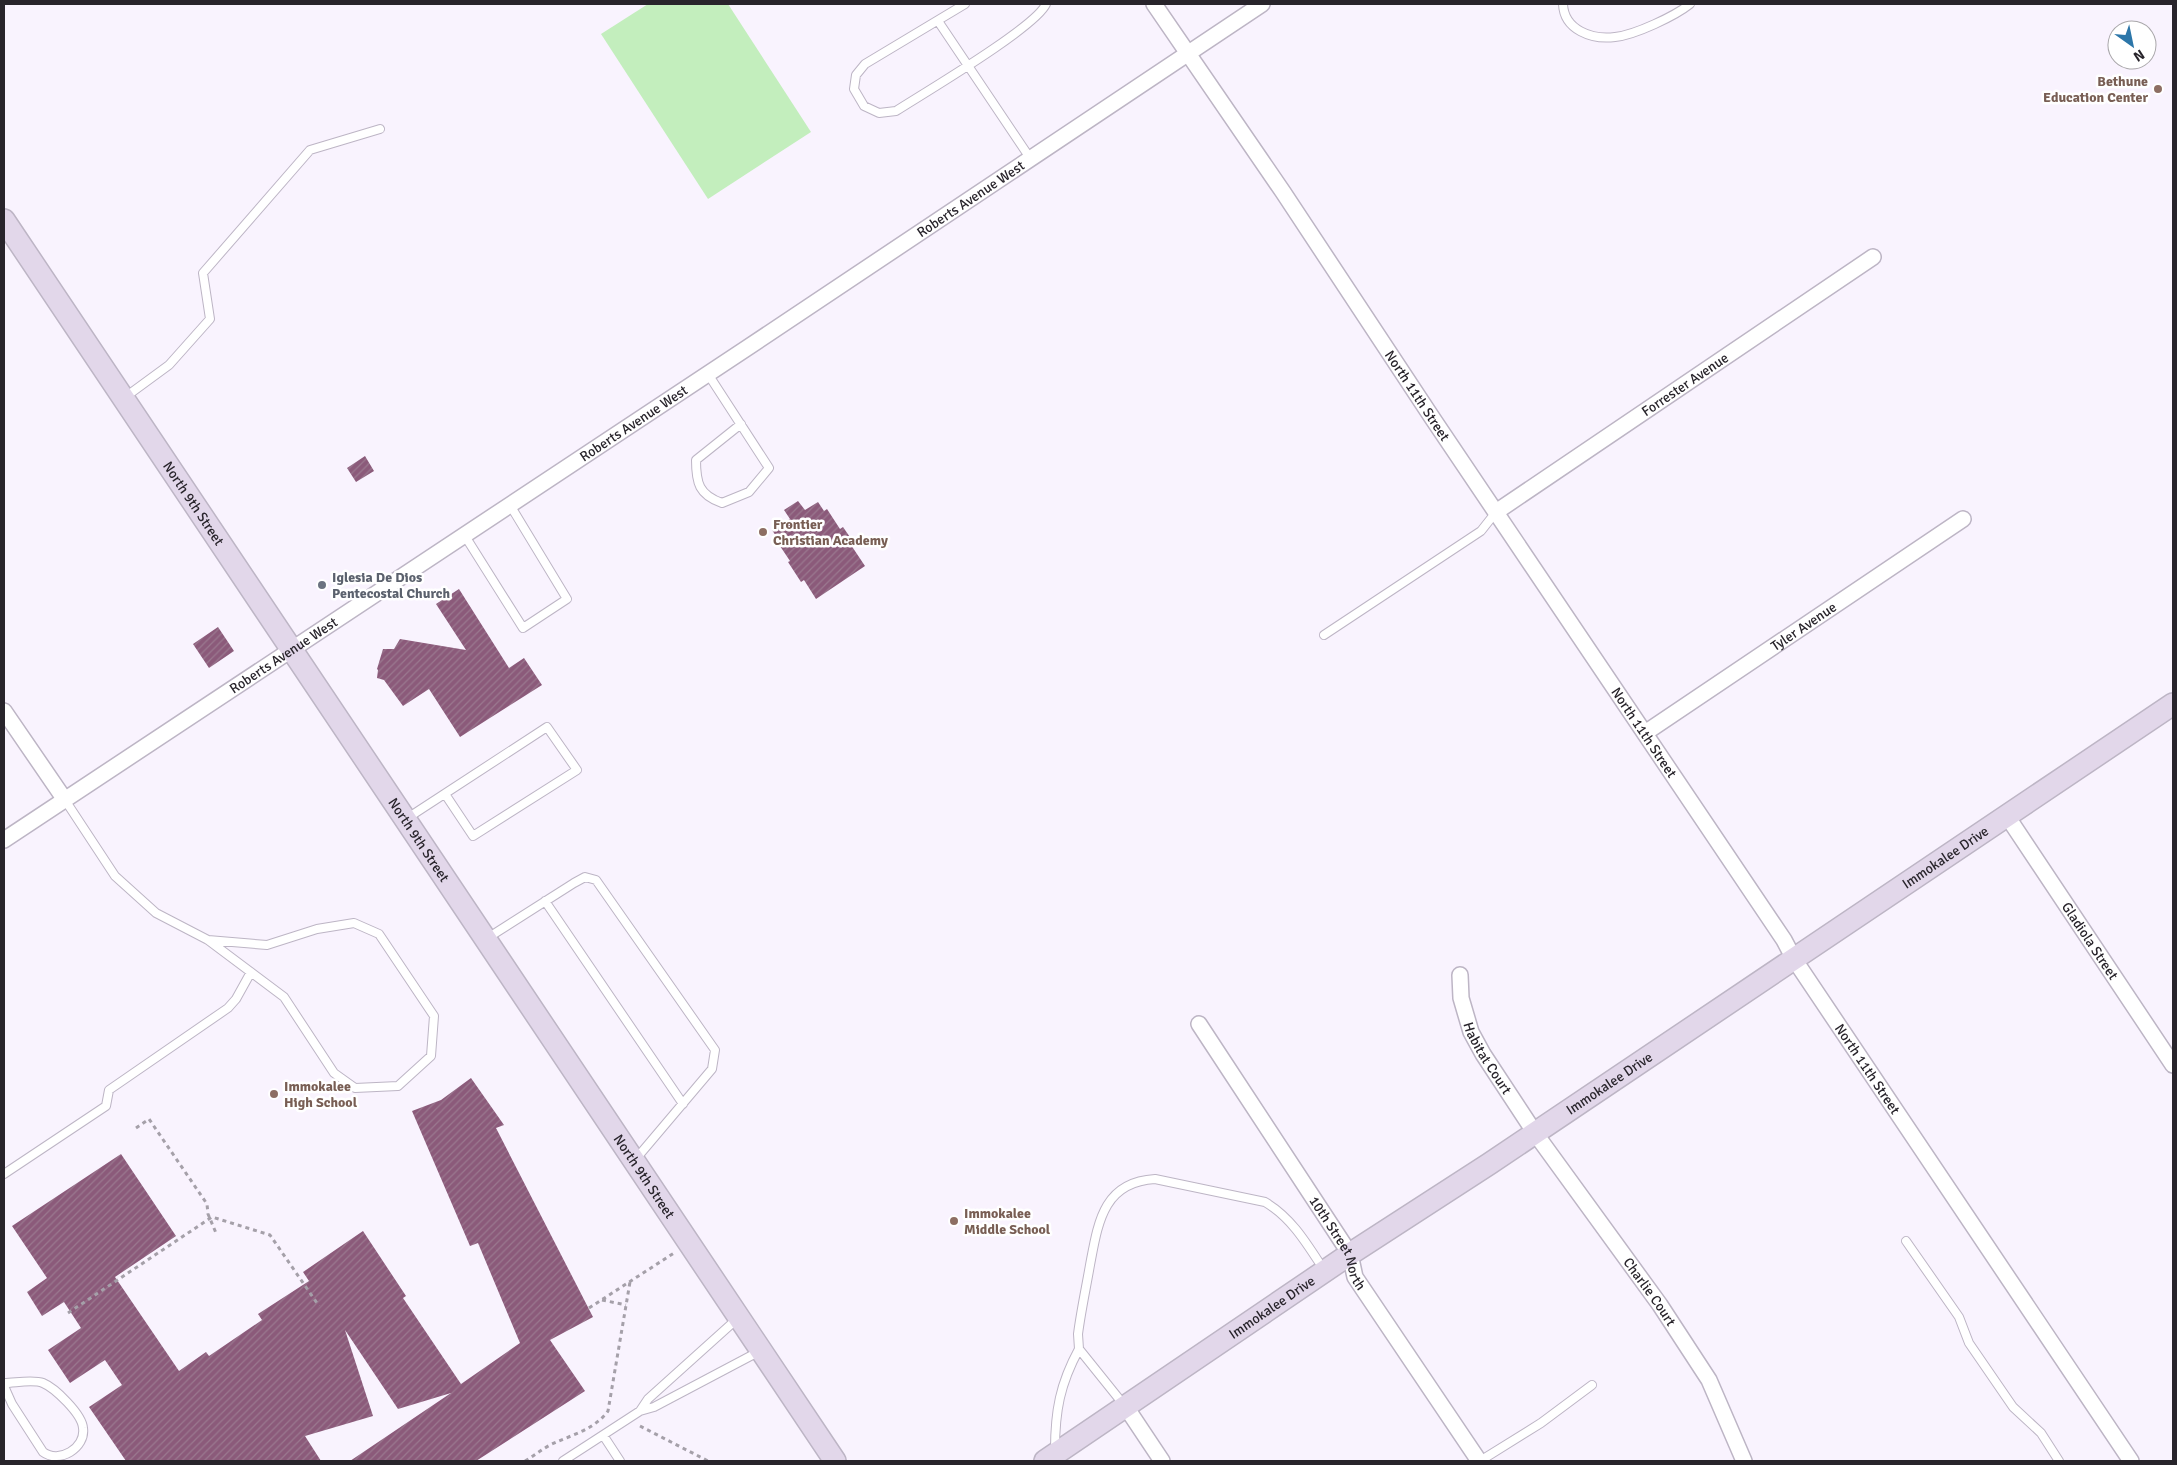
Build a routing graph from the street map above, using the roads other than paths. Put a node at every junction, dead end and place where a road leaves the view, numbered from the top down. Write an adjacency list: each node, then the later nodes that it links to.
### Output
1 (964, 4): 7 (lane)
2 (1046, 4): 9 (lane)
3 (1154, 4): 8 (street, North 11th Street)
4 (1262, 4): 8 (street, Roberts Avenue West)
5 (1563, 4): 6 (lane)
6 (1690, 4)
7 (938, 20): 9 (lane); 9 (lane)
8 (1188, 53): 11 (street, Roberts Avenue West); 18 (street, North 11th Street)
9 (968, 65): 11 (lane)
10 (380, 130): 15 (lane)
11 (1030, 158): 14 (street, Roberts Avenue West)
12 (4, 220): 15 (street, North 9th Street)
13 (1873, 257): 18 (street, Forrester Avenue)
14 (708, 374): 16 (lane); 17 (street, Roberts Avenue West)
15 (124, 398): 22 (street, North 9th Street)
16 (741, 424): 16 (lane)
17 (510, 505): 20 (street, Roberts Avenue West); 20 (lane)
18 (1496, 512): 21 (lane); 25 (street, North 11th Street)
19 (1963, 519): 25 (street, Tyler Avenue)
20 (465, 536): 22 (street, Roberts Avenue West)
21 (1324, 635)
22 (291, 649): 27 (street, Roberts Avenue West); 29 (street, North 9th Street)
23 (2173, 704): 28 (street, Immokalee Drive)
24 (4, 711): 27 (street)
25 (1645, 733): 34 (street, North 11th Street)
26 (445, 794): 26 (lane); 29 (lane)
27 (65, 800): 30 (street, Roberts Avenue West); 33 (lane)
28 (2007, 816): 34 (street, Immokalee Drive); 38 (street, Gladiola Street)
29 (406, 819): 32 (street, North 9th Street)
30 (4, 840)
31 (545, 901): 32 (lane); 39 (lane); 39 (lane)
32 (486, 939): 41 (street, North 9th Street)
33 (208, 940): 35 (lane); 35 (lane)
34 (1794, 959): 40 (street, Immokalee Drive); 62 (street, North 11th Street)
35 (251, 972): 42 (lane)
36 (1460, 975): 40 (street, Habitat Court)
37 (1199, 1024): 44 (street, 10th Street North)
38 (2173, 1065)
39 (683, 1104): 41 (lane)
40 (1534, 1132): 44 (street, Immokalee Drive); 60 (street, Charlie Court)
41 (634, 1161): 46 (street, North 9th Street)
42 (4, 1174)
43 (1906, 1241): 61 (lane)
44 (1350, 1254): 45 (street, Immokalee Drive); 59 (street, 10th Street North)
45 (1325, 1271): 47 (lane); 51 (street, Immokalee Drive)
46 (738, 1318): 48 (street, North 9th Street); 52 (lane)
47 (1079, 1349): 51 (lane); 54 (lane)
48 (760, 1351): 52 (lane); 57 (street, North 9th Street)
49 (4, 1384): 49 (lane)
50 (1592, 1385): 59 (lane)
51 (1126, 1407): 54 (street, Immokalee Drive); 58 (street)
52 (640, 1411): 53 (lane)
53 (603, 1435): 55 (lane); 56 (lane)
54 (1050, 1458)
55 (563, 1461)
56 (620, 1461)
57 (835, 1461)
58 (1162, 1461)
59 (1480, 1461)
60 (1744, 1461)
61 (2059, 1461)
62 (2130, 1461)

